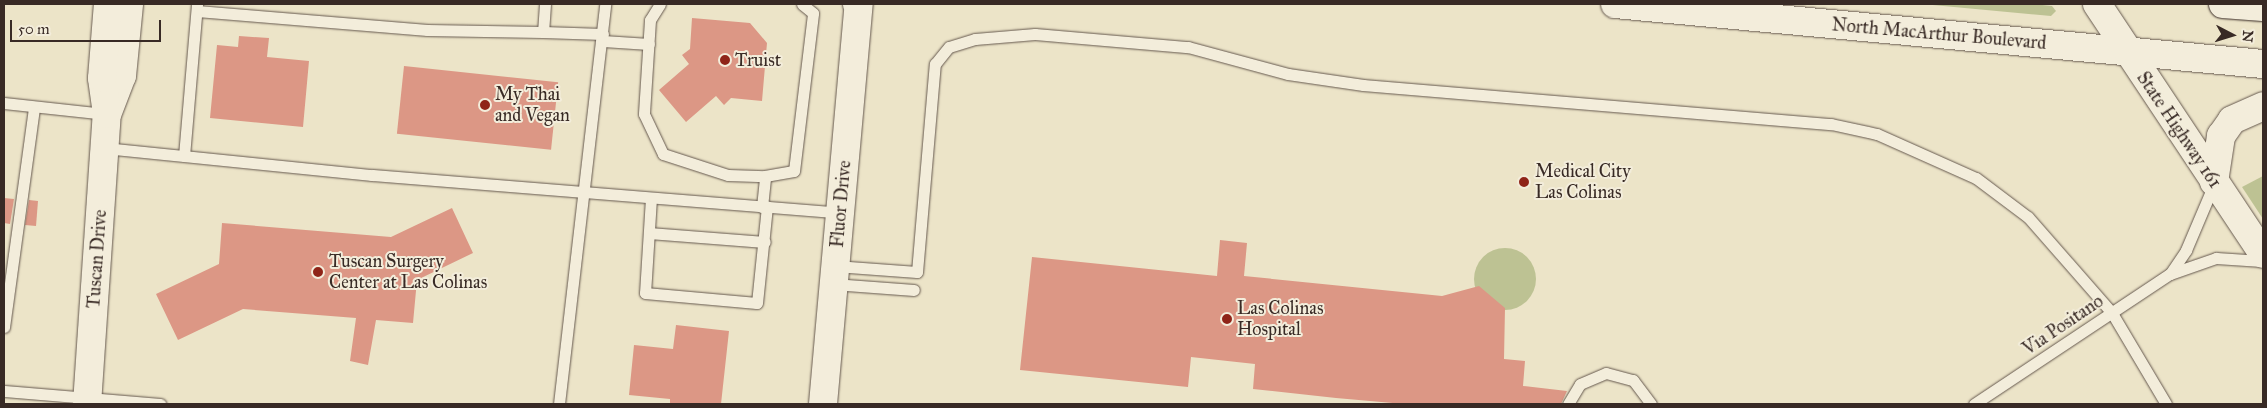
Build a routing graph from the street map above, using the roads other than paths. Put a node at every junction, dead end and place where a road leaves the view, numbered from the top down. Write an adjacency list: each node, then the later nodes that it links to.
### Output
1 (108, 4): 21 (main road, Tuscan Drive)
2 (130, 4): 21 (main road, Tuscan Drive)
3 (545, 4): 13 (lane)
4 (605, 4): 14 (lane)
5 (660, 4): 15 (lane)
6 (802, 4): 24 (lane)
7 (858, 4): 29 (main road, Fluor Drive)
8 (1615, 4): 16 (main road, North MacArthur Boulevard)
9 (2097, 4): 16 (main road, State Highway 161)
10 (2223, 4): 12 (main road, bridge)
11 (197, 7): 13 (lane); 23 (lane)
12 (2263, 7)
13 (543, 32): 14 (lane)
14 (603, 38): 15 (lane); 26 (lane)
15 (649, 44): 24 (lane)
16 (2126, 52): 17 (main road, North MacArthur Boulevard); 25 (main road, State Highway 161)
17 (2263, 64)
18 (4, 103): 20 (lane)
19 (2263, 106): 25 (main road)
20 (34, 107): 21 (lane); 38 (lane)
21 (107, 114): 22 (main road, Tuscan Drive)
22 (105, 148): 23 (lane); 40 (main road, Tuscan Drive)
23 (184, 156): 26 (lane)
24 (764, 176): 28 (lane)
25 (2214, 182): 32 (main road, State Highway 161); 34 (lane)
26 (584, 193): 27 (lane); 42 (lane)
27 (651, 198): 28 (lane); 30 (lane)
28 (764, 207): 29 (lane); 31 (lane)
29 (840, 213): 35 (main road, Fluor Drive)
30 (649, 233): 31 (lane); 31 (lane)
31 (764, 242)
32 (2263, 254)
33 (2263, 261): 34 (lane)
34 (2170, 274): 37 (lane, Via Positano)
35 (834, 275): 36 (lane); 37 (lane); 43 (main road, Fluor Drive)
36 (914, 290)
37 (2112, 313): 46 (lane, Via Positano); 47 (lane)
38 (4, 327)
39 (4, 391): 40 (lane)
40 (87, 402): 41 (lane)
41 (160, 404)
42 (559, 404)
43 (823, 404)
44 (1568, 404): 45 (lane)
45 (1651, 404)
46 (1974, 404)
47 (2166, 404)

